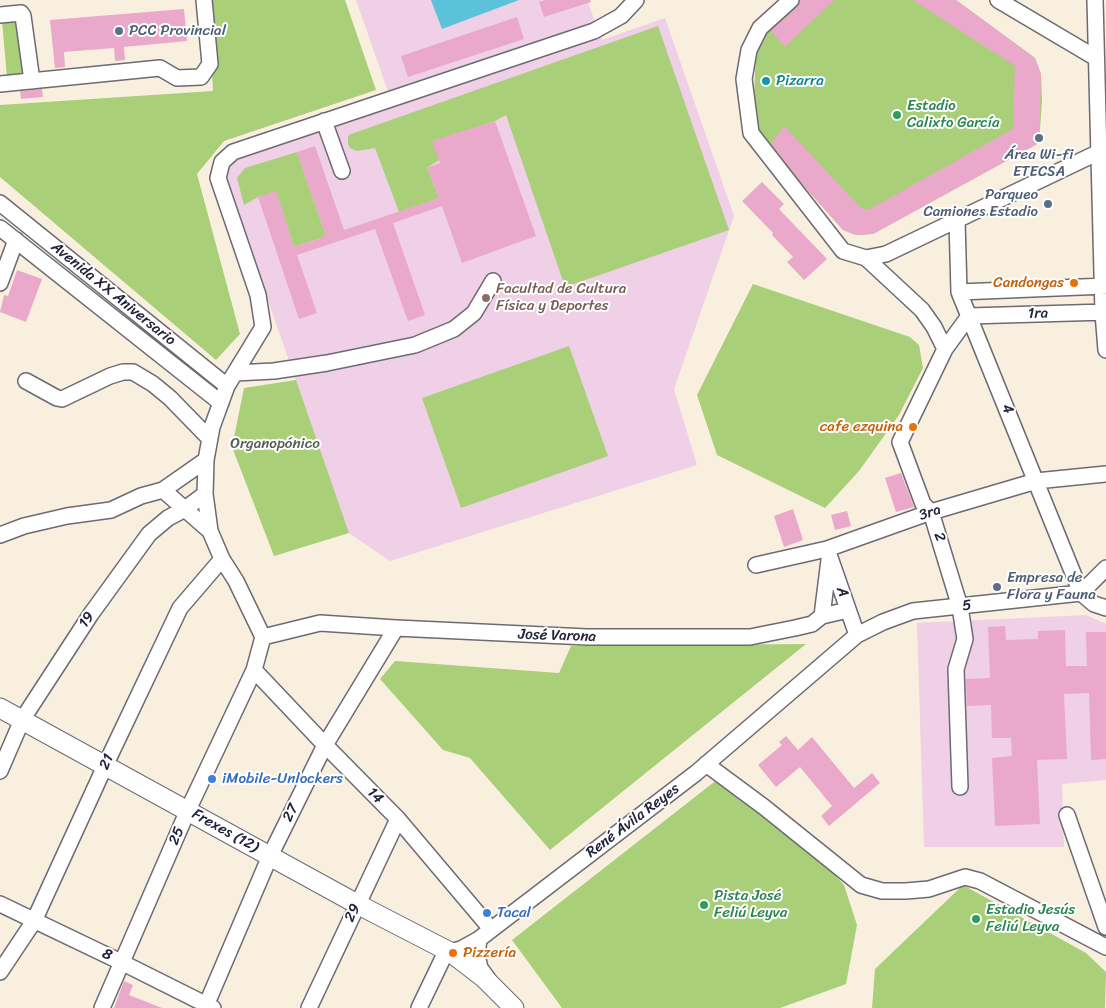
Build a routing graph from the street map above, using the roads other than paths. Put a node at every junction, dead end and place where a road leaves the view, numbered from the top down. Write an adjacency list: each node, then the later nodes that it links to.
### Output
1 (204, 0): 8 (street)
2 (636, 0): 10 (street)
3 (790, 0): 17 (street)
4 (998, 0): 7 (street)
5 (1095, 0): 7 (street)
6 (0, 15): 8 (street)
7 (1096, 58): 11 (street)
8 (32, 81): 9 (street)
9 (0, 84)
10 (324, 121): 12 (street); 26 (street)
11 (1099, 152): 14 (street); 20 (street)
12 (342, 171)
13 (0, 202): 28 (street, Avenida XX Aniversario)
14 (958, 220): 17 (street); 21 (street, 4)
15 (0, 228): 16 (street, Avenida XX Aniversario)
16 (16, 240): 19 (street); 29 (street, Avenida XX Aniversario)
17 (866, 258): 24 (street)
18 (493, 282): 26 (street)
19 (0, 283)
20 (1104, 286): 21 (street); 22 (street)
21 (959, 292): 23 (street, 4)
22 (1104, 312): 23 (street, 1ra); 25 (street)
23 (969, 316): 24 (street); 33 (street, 4)
24 (945, 349): 37 (street, 2)
25 (1106, 350)
26 (235, 373): 28 (street)
27 (26, 381): 30 (street)
28 (227, 386): 29 (street)
29 (221, 403): 30 (street)
30 (209, 438): 31 (street)
31 (206, 460): 34 (street); 35 (street)
32 (1106, 474): 33 (street, 3ra)
33 (1036, 481): 37 (street, 3ra); 44 (street, 4)
34 (163, 490): 36 (street); 39 (street)
35 (205, 494): 36 (street, 19); 38 (street)
36 (185, 510): 38 (street); 54 (street, 19)
37 (931, 512): 40 (street, 3ra); 45 (street, 2)
38 (210, 531): 41 (street)
39 (0, 535)
40 (828, 553): 42 (street, 3ra); 47 (street, A); 48 (street)
41 (222, 559): 51 (street); 57 (street, 21)
42 (756, 565)
43 (1106, 568): 44 (street)
44 (1082, 594): 45 (street, 5); 46 (street)
45 (960, 607): 50 (street, 5); 59 (street, 2)
46 (1106, 608)
47 (848, 610): 48 (street, José Varona); 50 (street, A)
48 (822, 616): 49 (street, José Varona)
49 (396, 628): 51 (street, José Varona); 55 (street, 27)
50 (857, 635): 56 (street, René Ávila Reyes)
51 (264, 636): 52 (street, 25)
52 (254, 670): 55 (street, 14); 60 (street, 25)
53 (0, 708): 54 (main road, Frexes (12))
54 (22, 720): 57 (main road, Frexes (12)); 58 (street, 19)
55 (325, 745): 62 (street, 14); 63 (street, 27)
56 (706, 764): 68 (street, René Ávila Reyes); 70 (street)
57 (105, 766): 60 (main road, Frexes (12)); 66 (street, 21)
58 (0, 771)
59 (960, 787)
60 (188, 810): 63 (main road, Frexes (12)); 72 (street, 25)
61 (1067, 815): 67 (street)
62 (398, 819): 65 (street, 29); 68 (street, 14)
63 (270, 856): 65 (main road, Frexes (12)); 75 (street, 27)
64 (0, 904): 66 (street, 8)
65 (357, 904): 71 (main road, Frexes (12)); 77 (street, 29)
66 (34, 921): 72 (street, 8); 73 (street, 21)
67 (1106, 928)
68 (491, 929): 69 (street, René Ávila Reyes)
69 (479, 939): 71 (street, René Ávila Reyes); 74 (street)
70 (1106, 947)
71 (450, 952): 74 (main road, Frexes (12)); 78 (street)
72 (123, 962): 75 (street, 8); 76 (street, 25)
73 (0, 972)
74 (497, 990): 79 (main road, Frexes (12))
75 (208, 1007)
76 (102, 1008)
77 (309, 1008)
78 (419, 1008)
79 (514, 1008)

